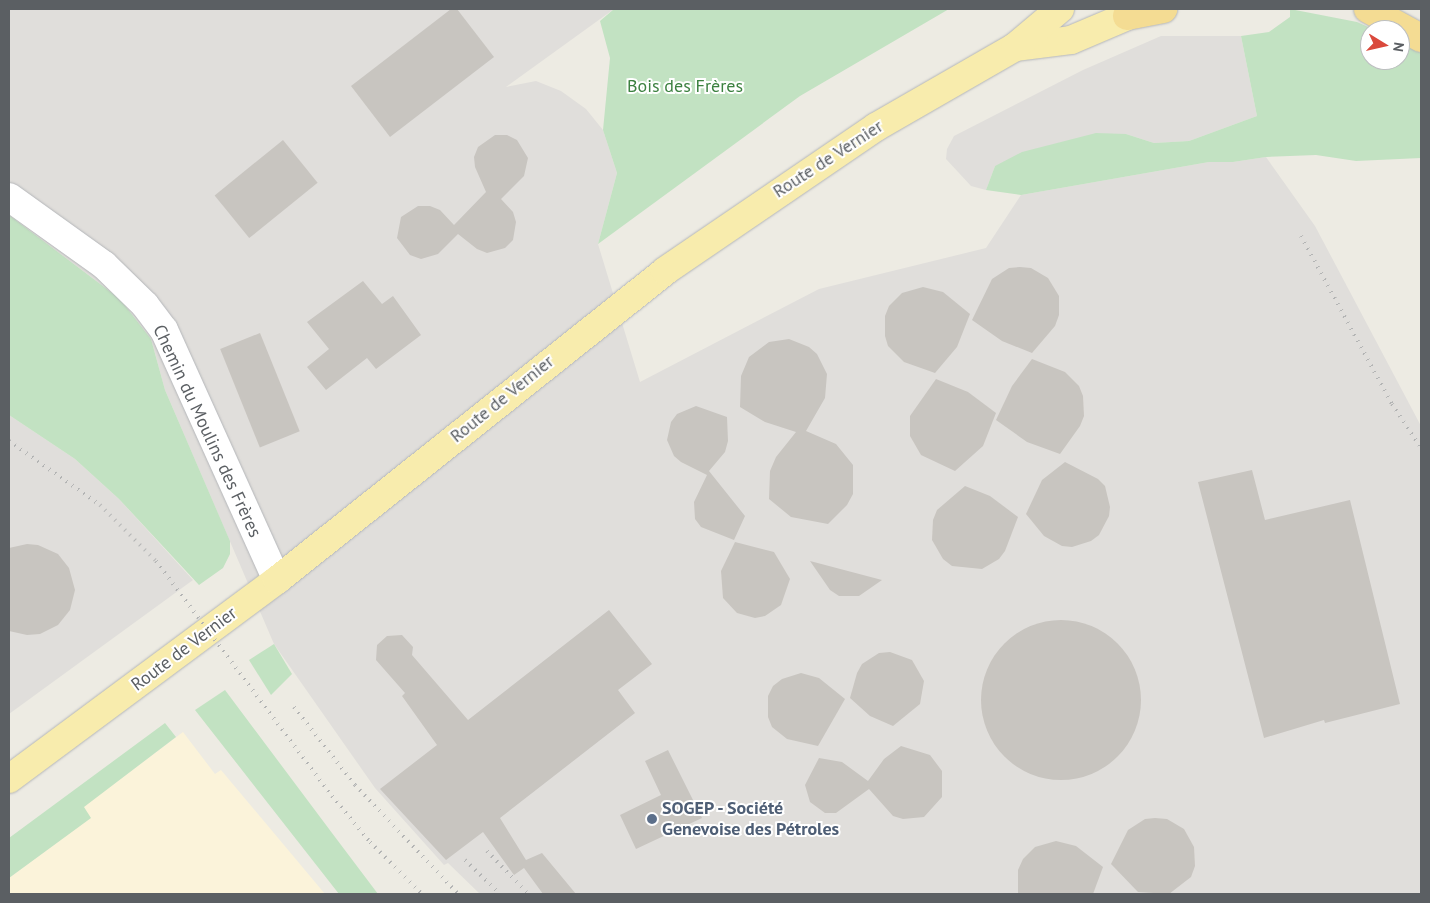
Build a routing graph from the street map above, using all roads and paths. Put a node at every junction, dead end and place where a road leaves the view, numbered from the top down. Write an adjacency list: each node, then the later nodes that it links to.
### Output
1 (1060, 9): 6 (main road, Route de Vernier)
2 (1163, 9): 4 (highway)
3 (1368, 9): 5 (highway)
4 (1136, 13): 6 (main road, Route de Vernier)
5 (1421, 38)
6 (1015, 47): 8 (main road, Route de Vernier)
7 (9, 197): 8 (street, Chemin du Moulins des Frères)
8 (277, 580): 9 (main road, Route de Vernier)
9 (9, 779)

